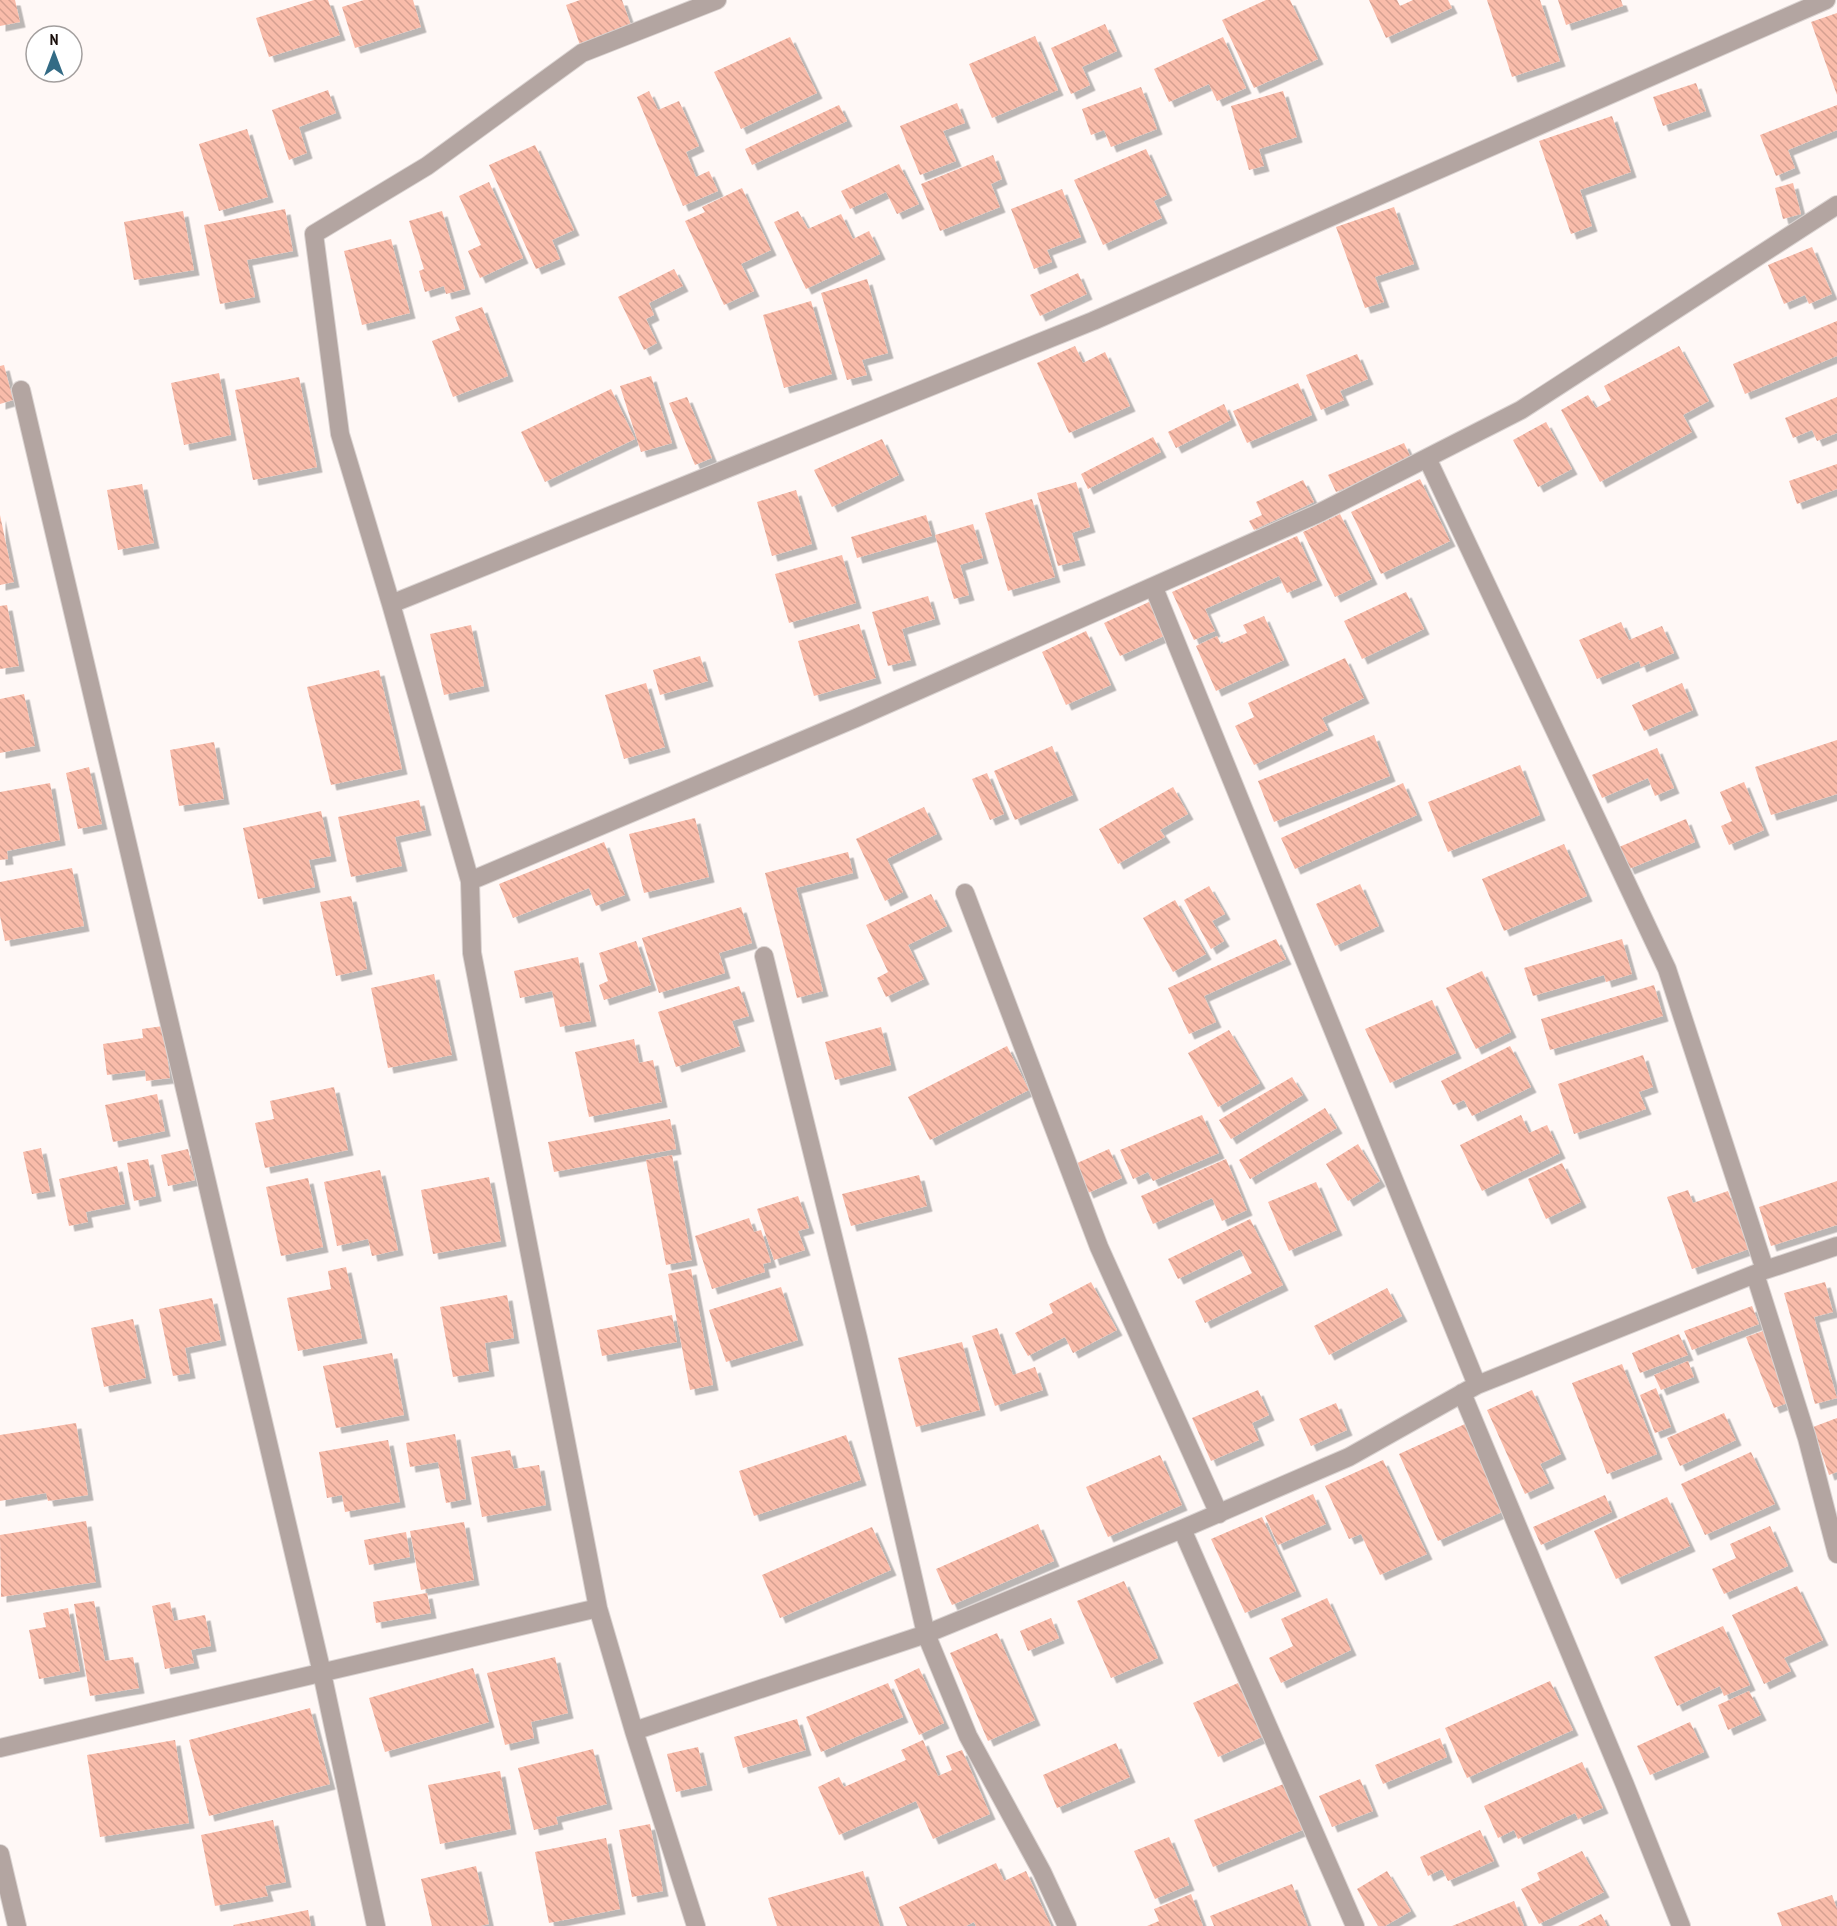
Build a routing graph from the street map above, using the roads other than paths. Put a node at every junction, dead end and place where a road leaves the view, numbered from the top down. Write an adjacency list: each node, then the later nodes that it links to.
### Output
1 (717, 0): 7 (street)
2 (1826, 0): 7 (street)
3 (1837, 205): 5 (street)
4 (21, 390): 19 (street)
5 (1427, 458): 6 (street); 12 (street)
6 (1154, 588): 8 (street); 13 (street)
7 (391, 604): 8 (street)
8 (470, 881): 17 (street)
9 (965, 893): 14 (street)
10 (764, 956): 18 (street)
11 (1837, 1246): 12 (street)
12 (1760, 1272): 13 (street); 16 (street)
13 (1470, 1389): 14 (street); 28 (street)
14 (1219, 1514): 15 (street)
15 (1182, 1529): 18 (street); 27 (street)
16 (1837, 1554)
17 (598, 1608): 19 (street); 20 (street)
18 (926, 1635): 20 (street); 26 (street)
19 (322, 1673): 21 (street); 24 (street)
20 (634, 1731): 25 (street)
21 (0, 1748)
22 (0, 1854): 23 (street)
23 (17, 1926)
24 (376, 1926)
25 (696, 1926)
26 (1067, 1926)
27 (1355, 1926)
28 (1681, 1926)

